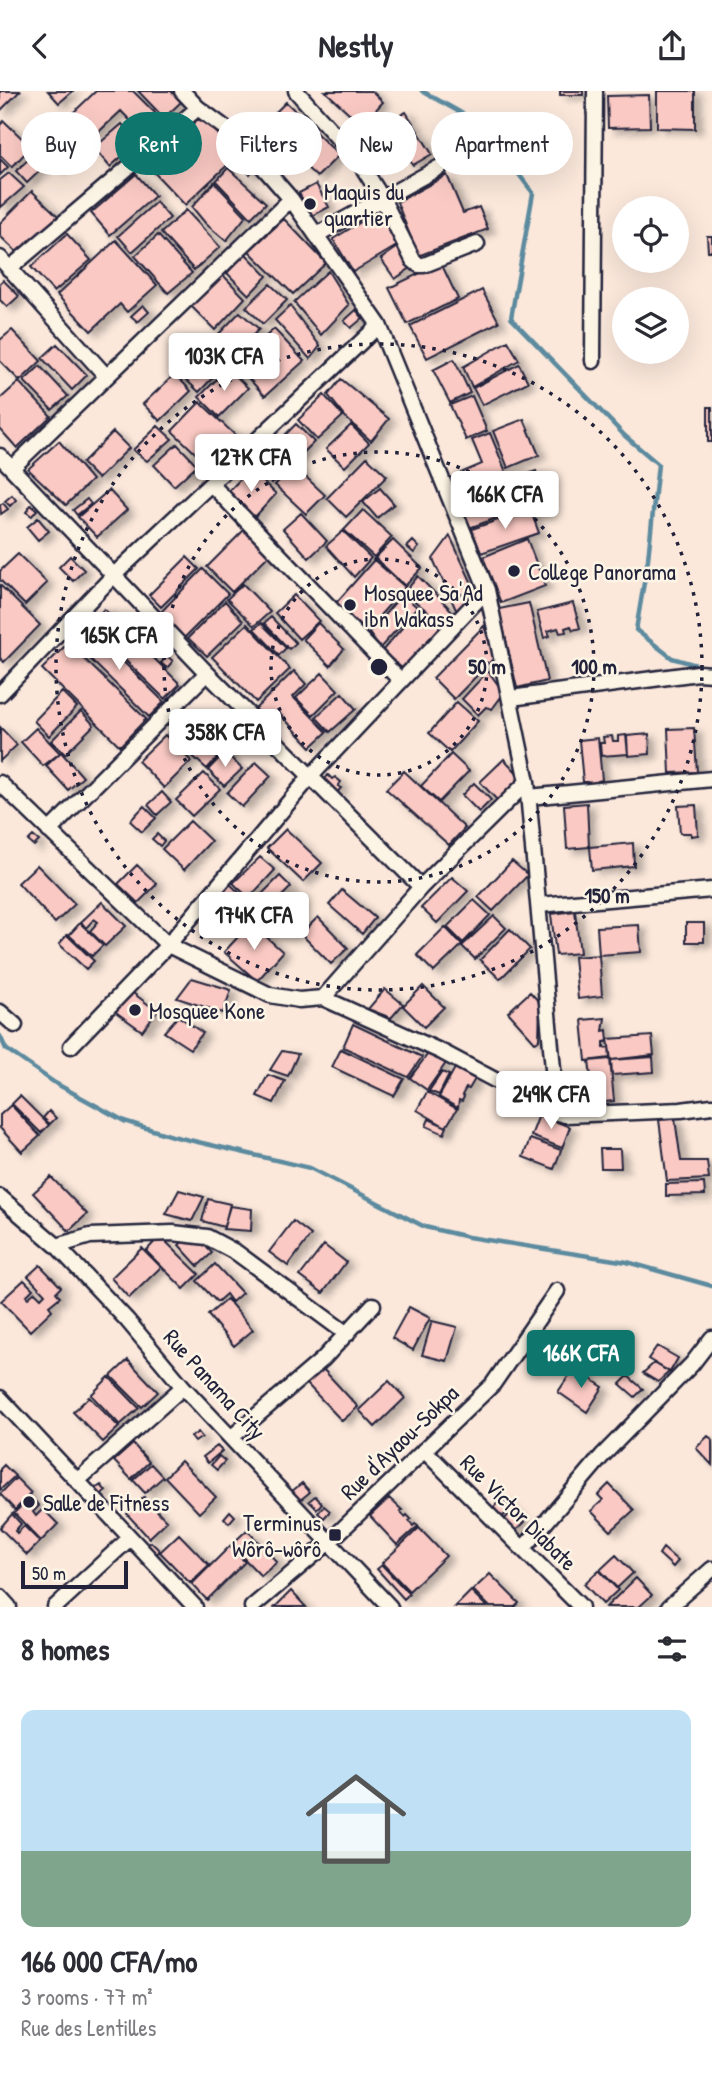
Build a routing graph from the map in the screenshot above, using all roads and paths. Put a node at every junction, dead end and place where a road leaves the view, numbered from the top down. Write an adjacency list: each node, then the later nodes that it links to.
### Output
1 (182, 91): 4 (street)
2 (296, 91): 6 (street)
3 (594, 91): 12 (street)
4 (198, 108): 7 (street); 10 (street)
5 (431, 172): 6 (street)
6 (382, 198): 8 (street); 9 (street)
7 (291, 199): 8 (street); 13 (street)
8 (318, 234): 11 (street)
9 (477, 244)
10 (5, 263): 13 (street)
11 (379, 325): 16 (street); 18 (street)
12 (593, 361)
13 (106, 376): 15 (street)
14 (0, 456): 15 (street)
15 (12, 468): 17 (street)
16 (211, 484): 17 (street); 21 (street)
17 (113, 576): 19 (street); 22 (street)
18 (487, 590): 21 (street); 23 (street)
19 (206, 673): 24 (street); 28 (street)
20 (712, 674): 23 (street)
21 (401, 681): 24 (street)
22 (2, 689)
23 (511, 698): 27 (street)
24 (311, 776): 29 (street); 32 (street)
25 (712, 779): 27 (street)
26 (0, 783): 28 (street)
27 (528, 790): 29 (street); 31 (street)
28 (49, 831): 32 (street)
29 (421, 887): 33 (street)
30 (712, 890): 31 (street)
31 (539, 905): 38 (street)
32 (168, 945): 33 (street); 36 (street)
33 (323, 998): 38 (street)
34 (0, 1012): 35 (street)
35 (15, 1024)
36 (71, 1046)
37 (712, 1106): 38 (street)
38 (557, 1113)
39 (0, 1198): 40 (street, Rue Panama City)
40 (57, 1246): 43 (street); 45 (street, Rue Panama City)
41 (557, 1291): 48 (street, Rue d'Ayaou-Sokpa)
42 (373, 1305): 43 (street)
43 (347, 1334): 47 (street)
44 (712, 1338): 52 (street)
45 (183, 1387): 47 (street, Rue Panama City); 49 (street)
46 (0, 1398): 49 (street)
47 (232, 1437): 51 (street, Rue Panama City)
48 (424, 1450): 51 (street, Rue d'Ayaou-Sokpa); 52 (street, Rue Victor Diabate)
49 (76, 1481): 50 (street)
50 (130, 1538): 56 (street); 57 (street)
51 (328, 1543): 58 (street, Rue d'Ayaou-Sokpa); 59 (street, Rue Panama City)
52 (523, 1549): 60 (street, Rue Victor Diabate)
53 (712, 1569): 61 (street)
54 (0, 1597): 55 (street)
55 (9, 1607)
56 (55, 1607)
57 (195, 1607)
58 (252, 1607)
59 (390, 1607)
60 (582, 1607)
61 (669, 1607)

